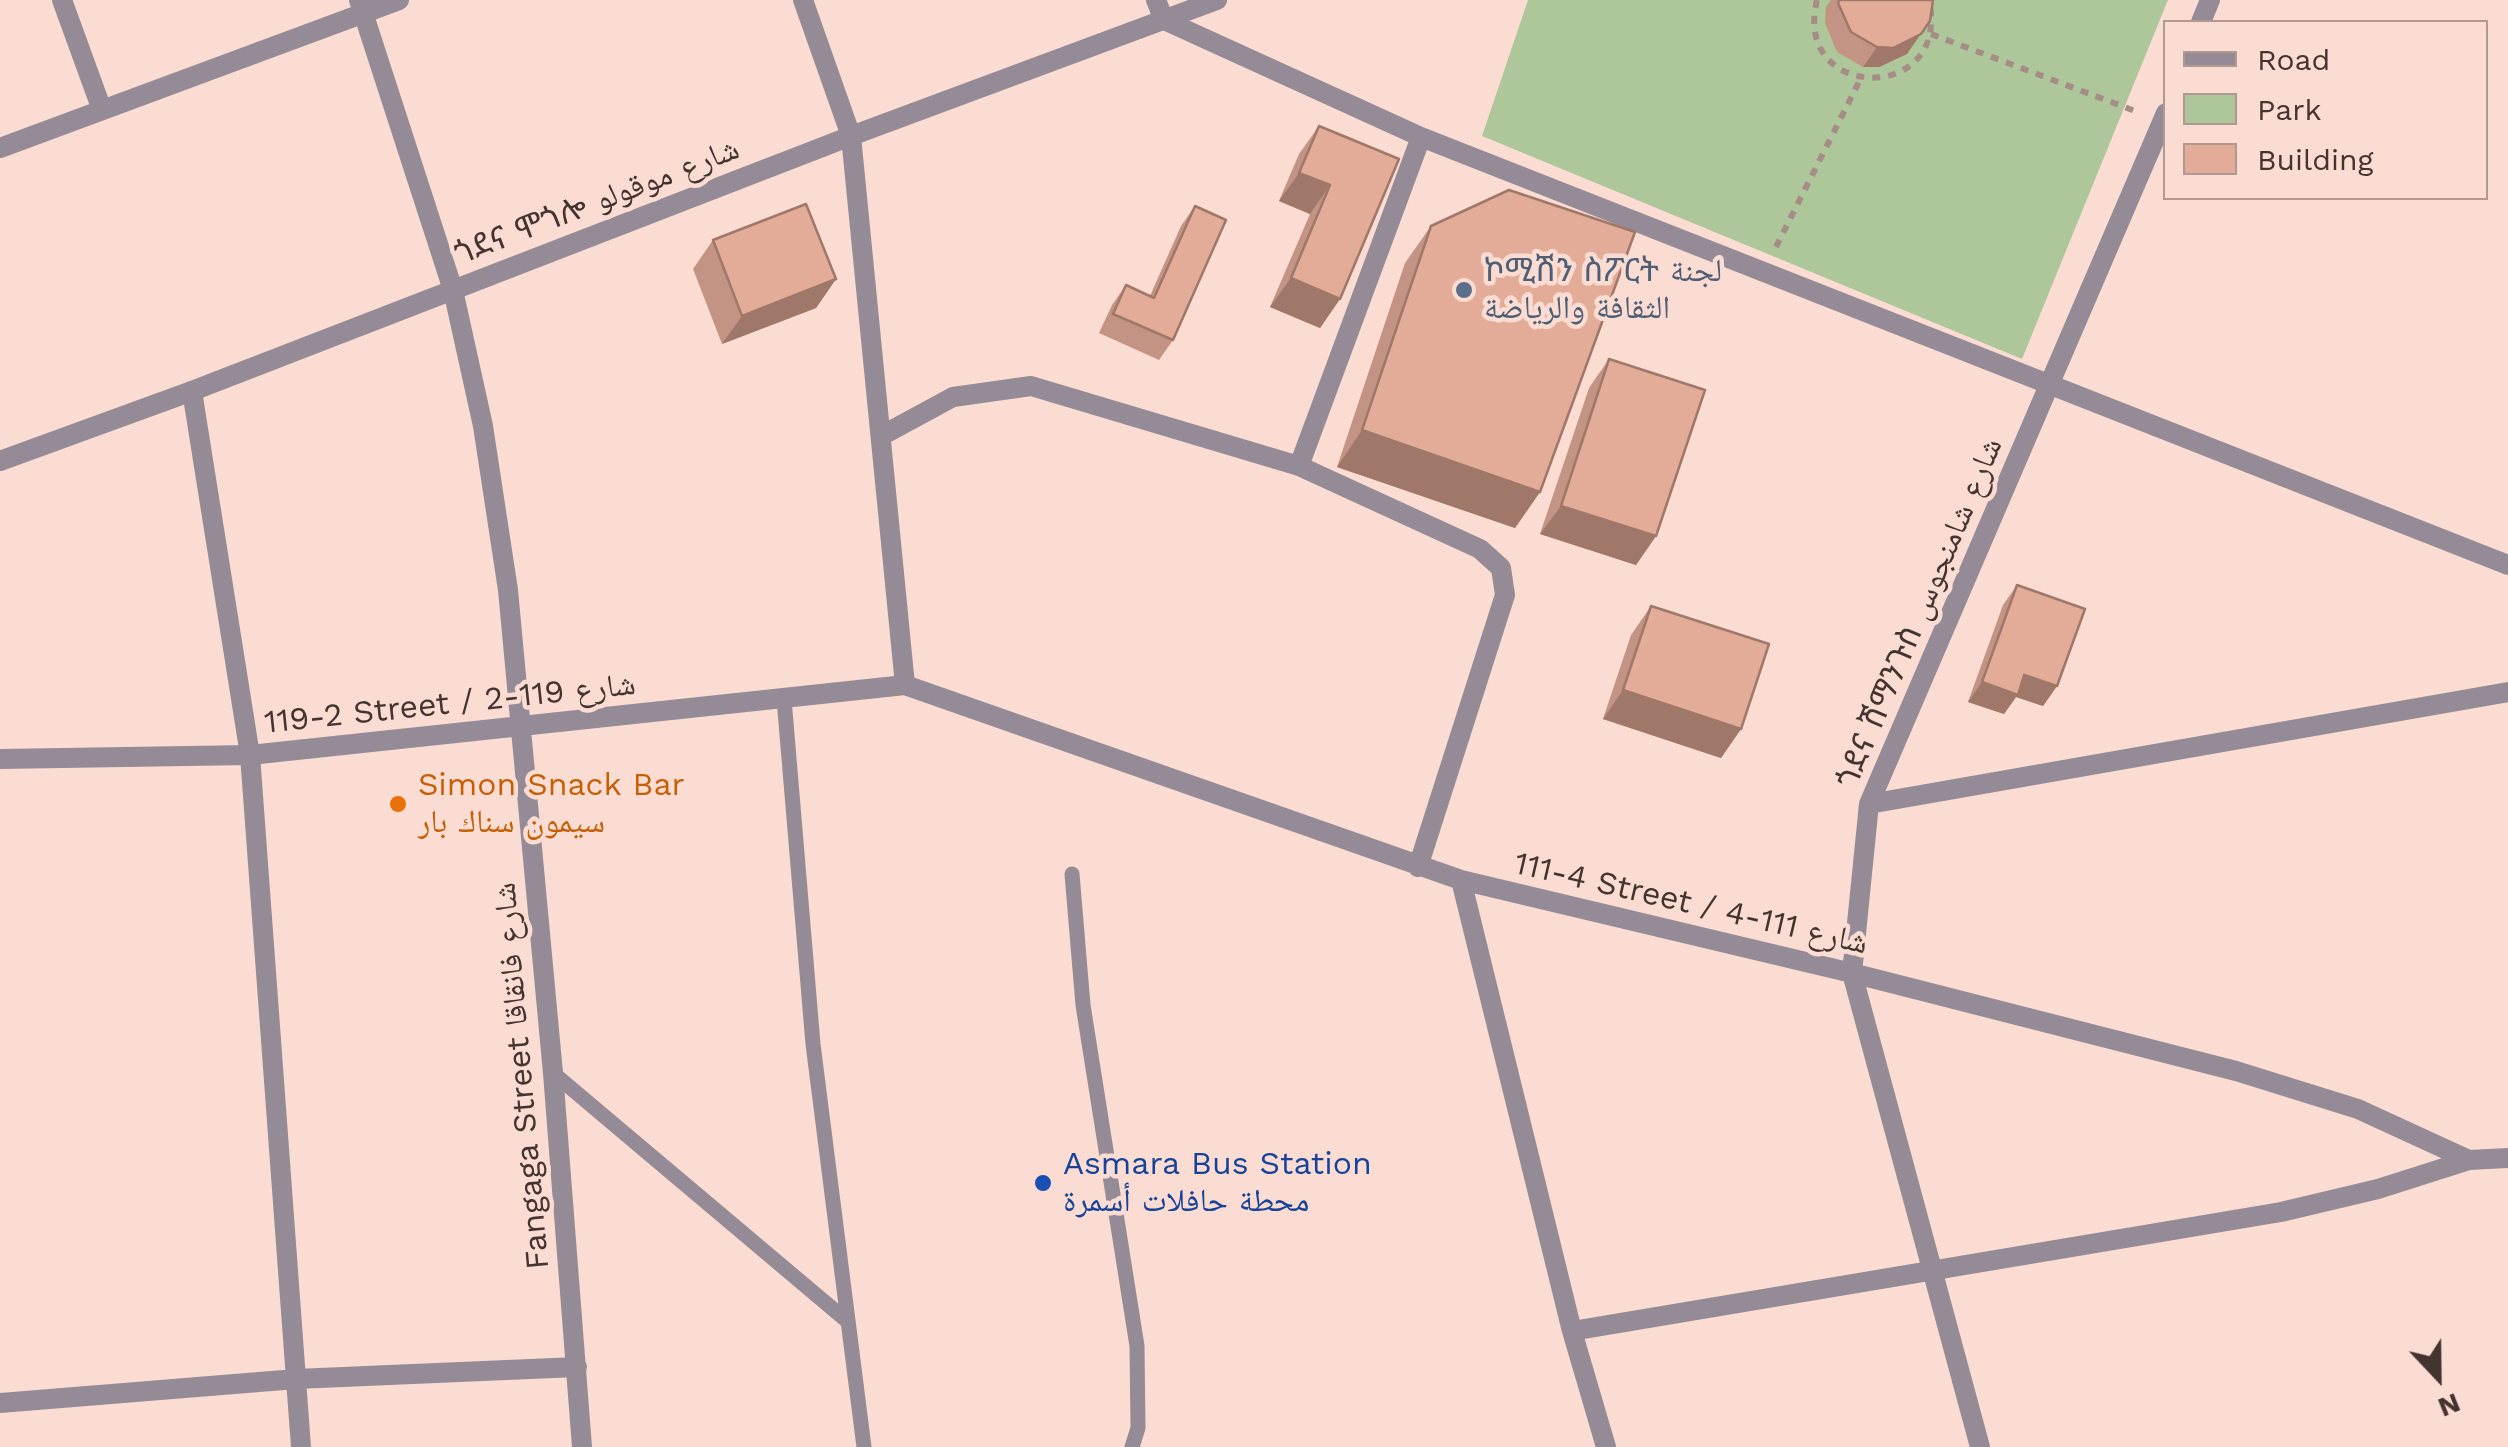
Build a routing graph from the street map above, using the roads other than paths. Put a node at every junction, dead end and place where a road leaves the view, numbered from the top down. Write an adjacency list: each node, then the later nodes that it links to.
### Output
1 (62, 0): 7 (street)
2 (399, 0): 5 (street)
3 (803, 0): 9 (street)
4 (1217, 0): 6 (street, ጎደና ሞጎሎ شارع موقولو)
5 (362, 6): 7 (street); 12 (street, Fangaga Street شارع فانقاقا)
6 (1160, 10): 9 (street, ጎደና ሞጎሎ شارع موقولو); 10 (street)
7 (102, 110): 11 (street)
8 (2163, 119): 13 (street, ጎደና ሽማንጉስ شارع شامنجوس)
9 (852, 136): 12 (street, ጎደና ሞጎሎ شارع موقولو); 15 (street)
10 (1421, 137): 13 (street); 17 (street)
11 (0, 148)
12 (453, 290): 14 (street, ጎደና ሞጎሎ شارع موقولو); 22 (street, Fangaga Street شارع فانقاقا)
13 (2049, 386): 18 (street); 25 (street, ጎደና ሽማንጉስ شارع شامنجوس)
14 (192, 391): 16 (street, ጎደና ሞጎሎ شارع موقولو); 23 (street)
15 (881, 436): 17 (street); 19 (street)
16 (0, 461)
17 (1299, 466): 26 (street)
18 (2508, 565)
19 (906, 685): 21 (street, 119-2 Street / شارع 119-2); 26 (street, 111-4 Street / شارع 111-4)
20 (2508, 692): 25 (street)
21 (784, 699): 22 (street, 119-2 Street / شارع 119-2); 34 (lane)
22 (521, 728): 23 (street, 119-2 Street / شارع 119-2); 30 (street, Fangaga Street شارع فانقاقا)
23 (250, 755): 24 (street, 119-2 Street / شارع 119-2); 37 (street)
24 (0, 759)
25 (1869, 804): 29 (street, ጎደና ሽማንጉስ شارع شامنجوس)
26 (1418, 867): 28 (street, 111-4 Street / شارع 111-4)
27 (1072, 874): 42 (lane)
28 (1461, 880): 29 (street, 111-4 Street / شارع 111-4); 35 (street)
29 (1852, 973): 32 (street, 111-4 Street / شارع 111-4); 33 (street, ጎደና ሽማንጉስ شارع شامنجوس)
30 (553, 1072): 34 (lane); 36 (street, Fangaga Street شارع فانقاقا)
31 (2508, 1158): 32 (street)
32 (2469, 1160): 33 (street)
33 (1931, 1271): 35 (street); 44 (street, ጎደና ሽማንጉስ شارع شامنجوس)
34 (846, 1320): 41 (lane)
35 (1572, 1331): 43 (street)
36 (577, 1367): 37 (street); 40 (street, Fangaga Street شارع فانقاقا)
37 (296, 1379): 38 (street); 39 (street)
38 (0, 1403)
39 (301, 1447)
40 (582, 1447)
41 (864, 1447)
42 (1132, 1447)
43 (1606, 1447)
44 (1980, 1447)

